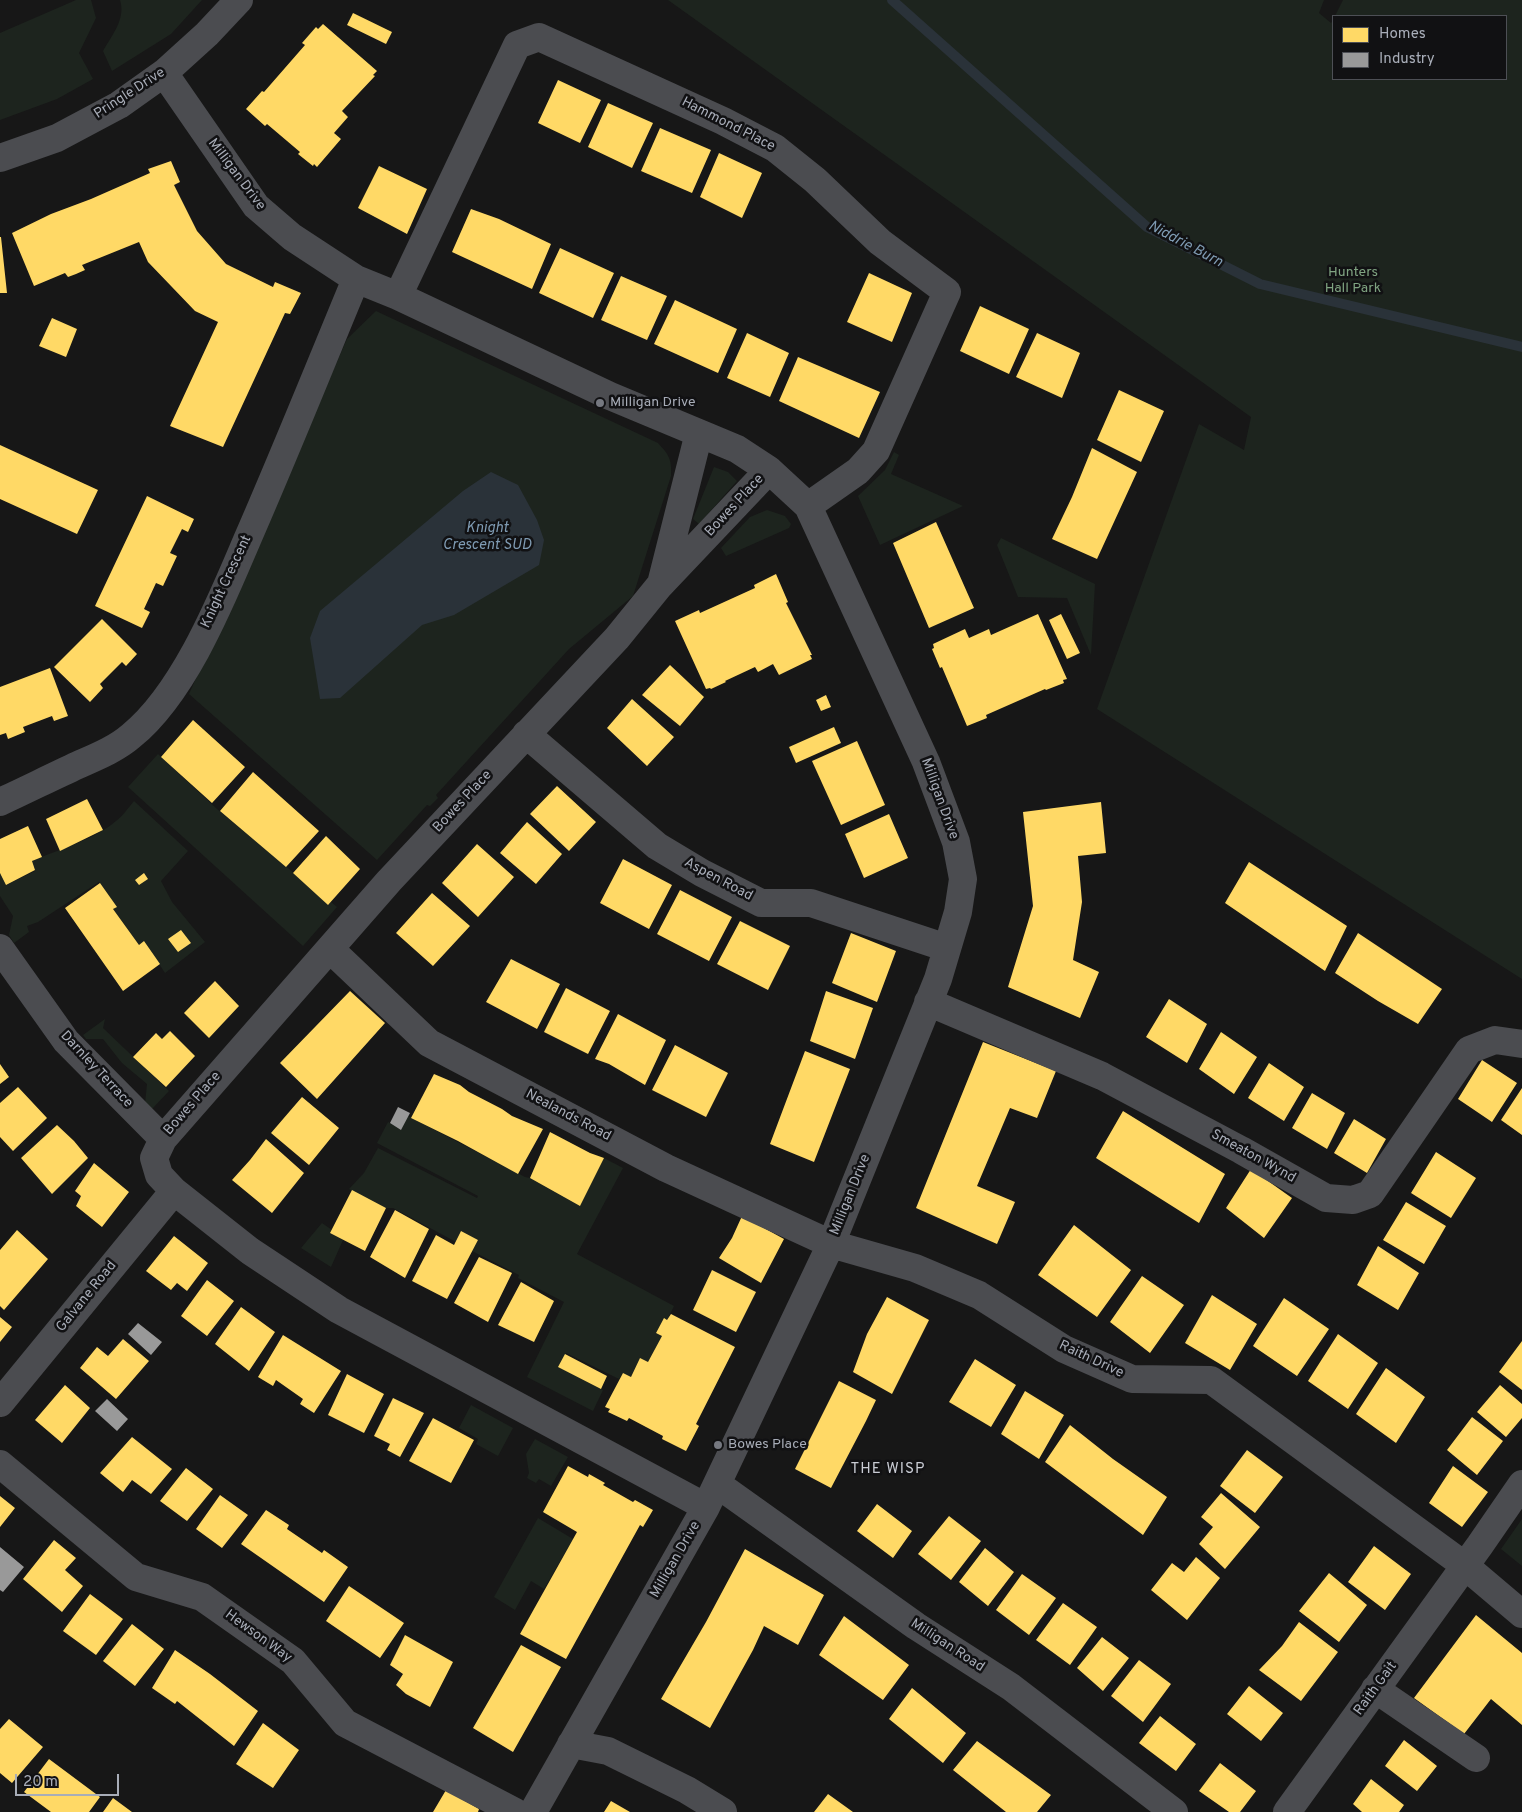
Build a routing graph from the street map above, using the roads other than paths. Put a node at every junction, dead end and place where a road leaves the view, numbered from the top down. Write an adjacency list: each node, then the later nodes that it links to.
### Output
1 (239, 0): 2 (street, Pringle Drive)
2 (164, 73): 3 (street, Pringle Drive); 4 (street, Milligan Drive)
3 (0, 158)
4 (356, 279): 5 (street, Milligan Drive); 11 (street, Knight Crescent)
5 (398, 296): 6 (street, Milligan Drive); 8 (street, Hammond Place)
6 (699, 433): 7 (street, Milligan Drive); 9 (street, Bowes Place)
7 (769, 470): 8 (street, Milligan Drive); 9 (street, Bowes Place)
8 (808, 506): 13 (street, Milligan Drive)
9 (660, 585): 10 (street, Bowes Place)
10 (526, 734): 13 (street, Aspen Road); 14 (street, Bowes Place)
11 (0, 802)
12 (0, 948): 17 (street, Darnley Terrace)
13 (947, 948): 15 (street, Milligan Drive)
14 (330, 949): 17 (street, Bowes Place); 19 (street, Nealands Road)
15 (928, 1002): 16 (street, Smeaton Wynd); 19 (street, Milligan Drive)
16 (1522, 1044)
17 (163, 1139): 18 (street, Bowes Place)
18 (174, 1191): 20 (street, Galvane Road); 23 (street, Bowes Place)
19 (831, 1244): 23 (street, Milligan Drive); 24 (street, Raith Drive)
20 (0, 1403)
21 (0, 1464): 29 (street, Hewson Way)
22 (1522, 1484): 24 (street, Raith Gait)
23 (711, 1496): 27 (street, Milligan Drive); 32 (street, Milligan Road)
24 (1464, 1565): 25 (street, Raith Drive); 26 (street, Raith Gait)
25 (1522, 1614)
26 (1376, 1689): 28 (street); 33 (street, Raith Gait)
27 (571, 1744): 30 (street, Milligan Drive); 31 (street)
28 (1476, 1758)
29 (515, 1812)
30 (532, 1812)
31 (723, 1812)
32 (1174, 1812)
33 (1287, 1812)

